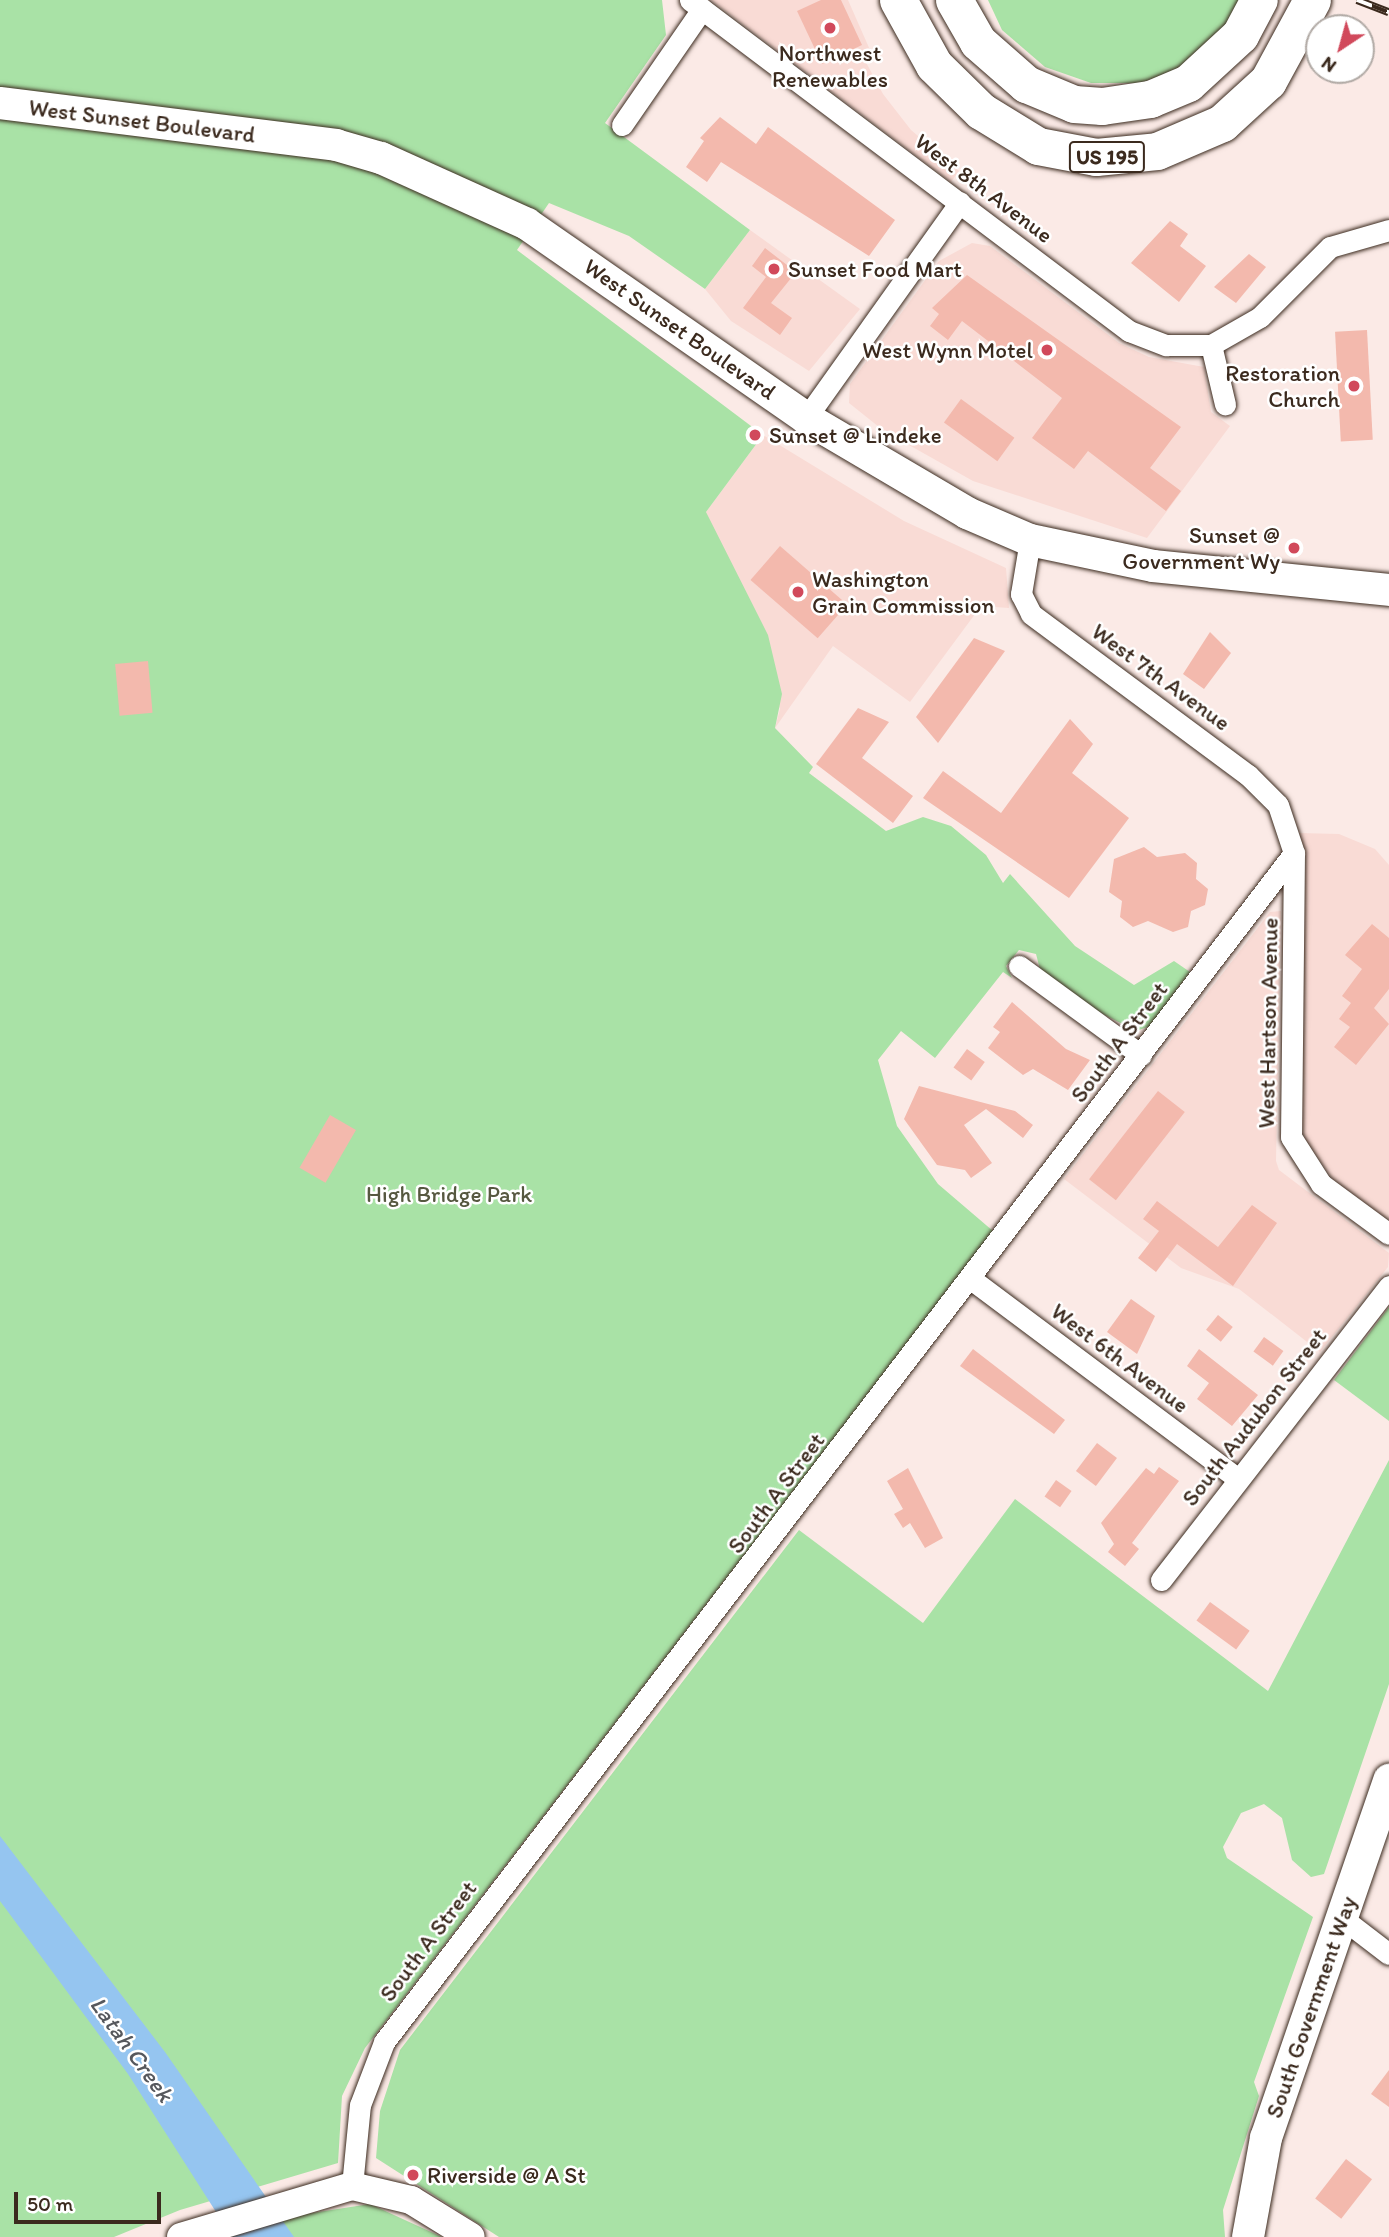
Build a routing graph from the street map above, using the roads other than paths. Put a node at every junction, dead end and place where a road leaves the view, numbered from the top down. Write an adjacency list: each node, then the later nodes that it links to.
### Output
1 (898, 0): 4 (highway, US 195)
2 (954, 0): 3 (highway, US 195)
3 (1259, 0)
4 (1312, 0)
5 (696, 5): 7 (street); 8 (street, West 8th Avenue)
6 (0, 103): 12 (main road, West Sunset Boulevard)
7 (622, 125)
8 (960, 202): 10 (street, West 8th Avenue); 12 (street)
9 (1389, 230): 10 (street)
10 (1211, 345): 11 (street)
11 (1225, 404)
12 (806, 418): 13 (main road, West Sunset Boulevard)
13 (1030, 540): 14 (main road, West Sunset Boulevard); 15 (street, West 7th Avenue)
14 (1389, 590)
15 (1294, 853): 17 (street, South A Street); 18 (street, West Hartson Avenue)
16 (1020, 966): 17 (street)
17 (1141, 1055): 19 (street, South A Street)
18 (1389, 1234)
19 (971, 1279): 21 (street, West 6th Avenue); 26 (street, South A Street)
20 (1389, 1286): 21 (street, South Audubon Street)
21 (1238, 1479): 22 (street, South Audubon Street)
22 (1161, 1580)
23 (1389, 1780): 24 (main road, South Government Way)
24 (1342, 1918): 25 (street); 29 (main road, South Government Way)
25 (1389, 1954)
26 (352, 2186): 27 (main road); 28 (main road)
27 (181, 2237)
28 (471, 2237)
29 (1248, 2237)

